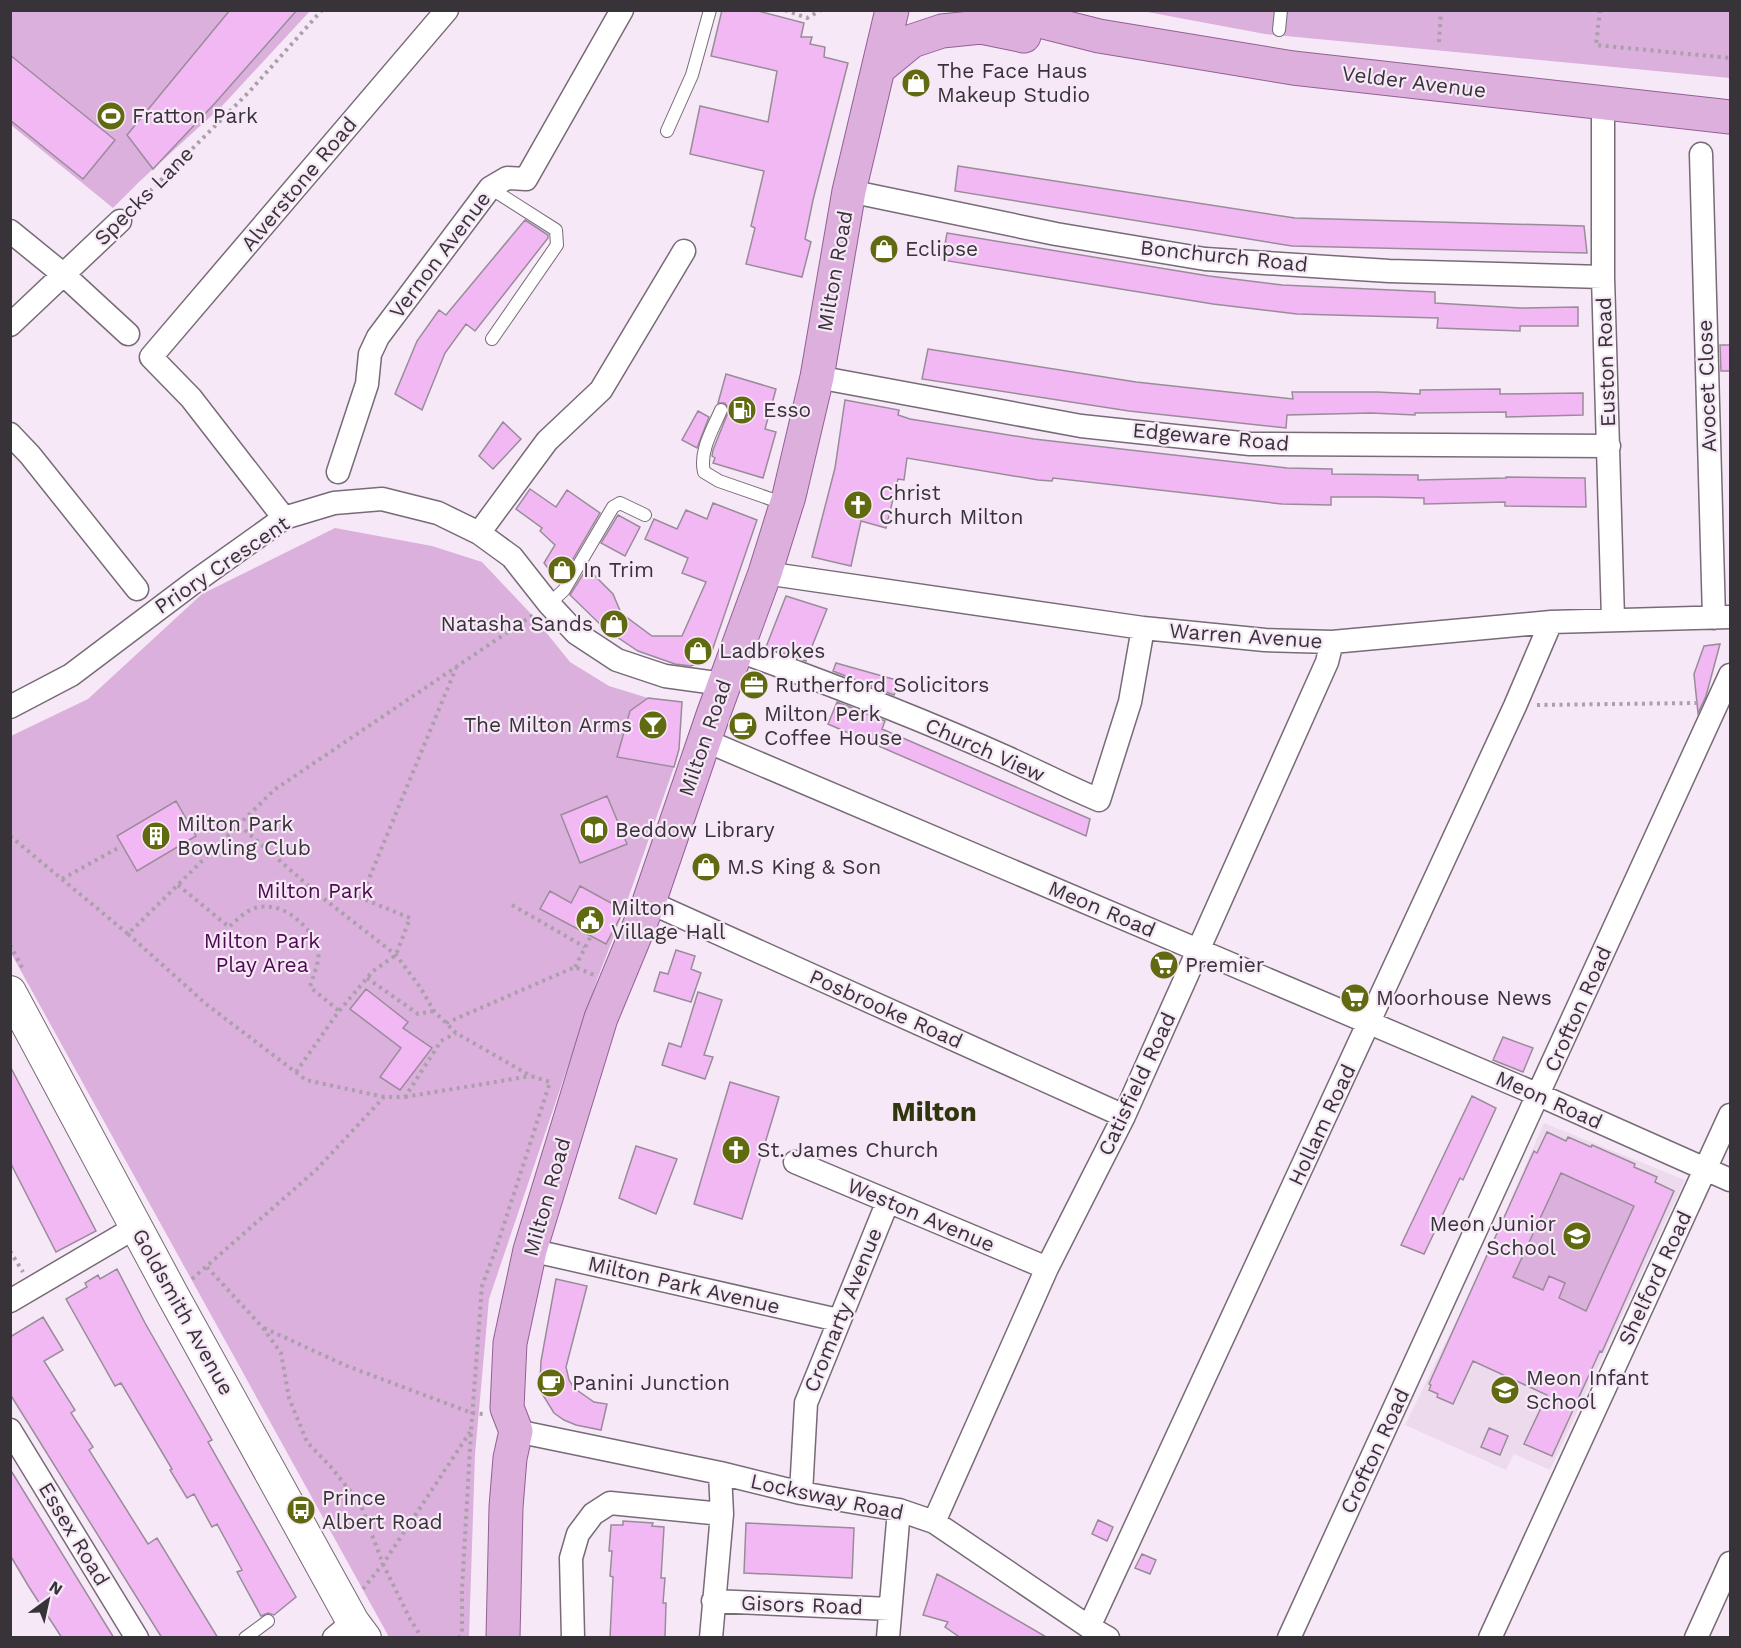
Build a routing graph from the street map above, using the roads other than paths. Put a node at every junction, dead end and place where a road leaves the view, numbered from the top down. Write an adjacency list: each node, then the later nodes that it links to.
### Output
1 (447, 10): 32 (street, Alverstone Road)
2 (622, 10): 15 (street, Vernon Avenue)
3 (710, 10): 13 (lane)
4 (892, 10): 10 (main road, Milton Road)
5 (996, 10): 9 (main road, Velder Avenue)
6 (1040, 10): 9 (main road, Velder Avenue)
7 (1281, 10): 8 (lane)
8 (1279, 30)
9 (1099, 36): 10 (main road, Velder Avenue); 11 (main road, Velder Avenue)
10 (879, 68): 16 (main road, Milton Road)
11 (1603, 104): 12 (main road, Velder Avenue); 21 (street, Euston Road)
12 (1731, 117)
13 (667, 132)
14 (1701, 154): 37 (street, Avocet Close)
15 (490, 188): 24 (lane); 29 (street, Vernon Avenue)
16 (849, 191): 21 (street, Bonchurch Road); 25 (main road, Milton Road)
17 (120, 221): 20 (street, Specks Lane)
18 (10, 231): 20 (street)
19 (684, 251): 33 (street)
20 (64, 275): 22 (street, Specks Lane); 23 (street)
21 (1603, 277): 28 (street, Euston Road)
22 (10, 325)
23 (128, 334)
24 (492, 339)
25 (817, 376): 28 (street, Edgeware Road); 30 (main road, Milton Road)
26 (721, 410): 30 (lane)
27 (10, 434): 35 (street)
28 (1609, 446): 38 (street, Euston Road)
29 (338, 472)
30 (786, 504): 34 (main road, Milton Road)
31 (645, 515): 36 (lane)
32 (284, 518): 33 (street, Priory Crescent); 45 (street, Priory Crescent)
33 (479, 533): 36 (street, Priory Crescent)
34 (765, 573): 40 (street, Warren Avenue); 42 (main road, Milton Road)
35 (137, 589)
36 (549, 604): 44 (street, Priory Crescent)
37 (1722, 617): 38 (street, Warren Avenue)
38 (1613, 619): 39 (street, Warren Avenue)
39 (1551, 621): 41 (street, Warren Avenue); 50 (street, Hollam Road)
40 (1143, 628): 41 (street, Warren Avenue); 42 (street, Church View)
41 (1332, 642): 48 (street, Catisfield Road)
42 (736, 650): 44 (main road, Milton Road)
43 (1731, 675): 51 (street, Crofton Road)
44 (723, 684): 46 (main road, Milton Road)
45 (10, 707)
46 (704, 740): 47 (main road, Milton Road); 48 (street, Meon Road)
47 (649, 902): 53 (street, Posbrooke Road); 59 (main road, Milton Road)
48 (1198, 950): 50 (street, Meon Road); 53 (street, Catisfield Road)
49 (10, 992): 58 (main road, Goldsmith Avenue)
50 (1370, 1023): 51 (street, Meon Road); 75 (street, Hollam Road)
51 (1539, 1095): 55 (street, Meon Road); 82 (street, Crofton Road)
52 (1731, 1115): 55 (street, Shelford Road)
53 (1124, 1116): 60 (street, Catisfield Road)
54 (795, 1162): 57 (street, Weston Avenue)
55 (1706, 1169): 56 (street, Meon Road); 83 (street, Shelford Road)
56 (1731, 1180)
57 (888, 1201): 60 (street, Weston Avenue); 62 (street, Cromarty Avenue)
58 (136, 1227): 61 (street); 74 (main road, Goldsmith Avenue)
59 (530, 1250): 62 (street, Milton Park Avenue); 63 (main road, Milton Road)
60 (1047, 1268): 69 (street, Catisfield Road)
61 (10, 1301)
62 (838, 1320): 66 (street, Cromarty Avenue)
63 (512, 1419): 65 (street, Locksway Road); 78 (main road, Milton Road)
64 (10, 1430): 76 (street, Essex Road)
65 (720, 1473): 66 (street, Locksway Road); 68 (street, Gisors Road)
66 (801, 1493): 67 (street, Locksway Road)
67 (898, 1510): 69 (street, Locksway Road); 72 (street, Gisors Road)
68 (722, 1514): 71 (street, Gisors Road); 79 (street)
69 (934, 1522): 75 (street, Locksway Road)
70 (1731, 1563): 84 (street)
71 (713, 1601): 72 (street, Gisors Road); 80 (street, Gisors Road)
72 (890, 1609): 81 (street, Gisors Road)
73 (268, 1621): 77 (lane)
74 (355, 1630)
75 (1102, 1635)
76 (137, 1638)
77 (245, 1638)
78 (503, 1638)
79 (573, 1638)
80 (711, 1638)
81 (888, 1638)
82 (1289, 1638)
83 (1490, 1638)
84 (1696, 1638)

